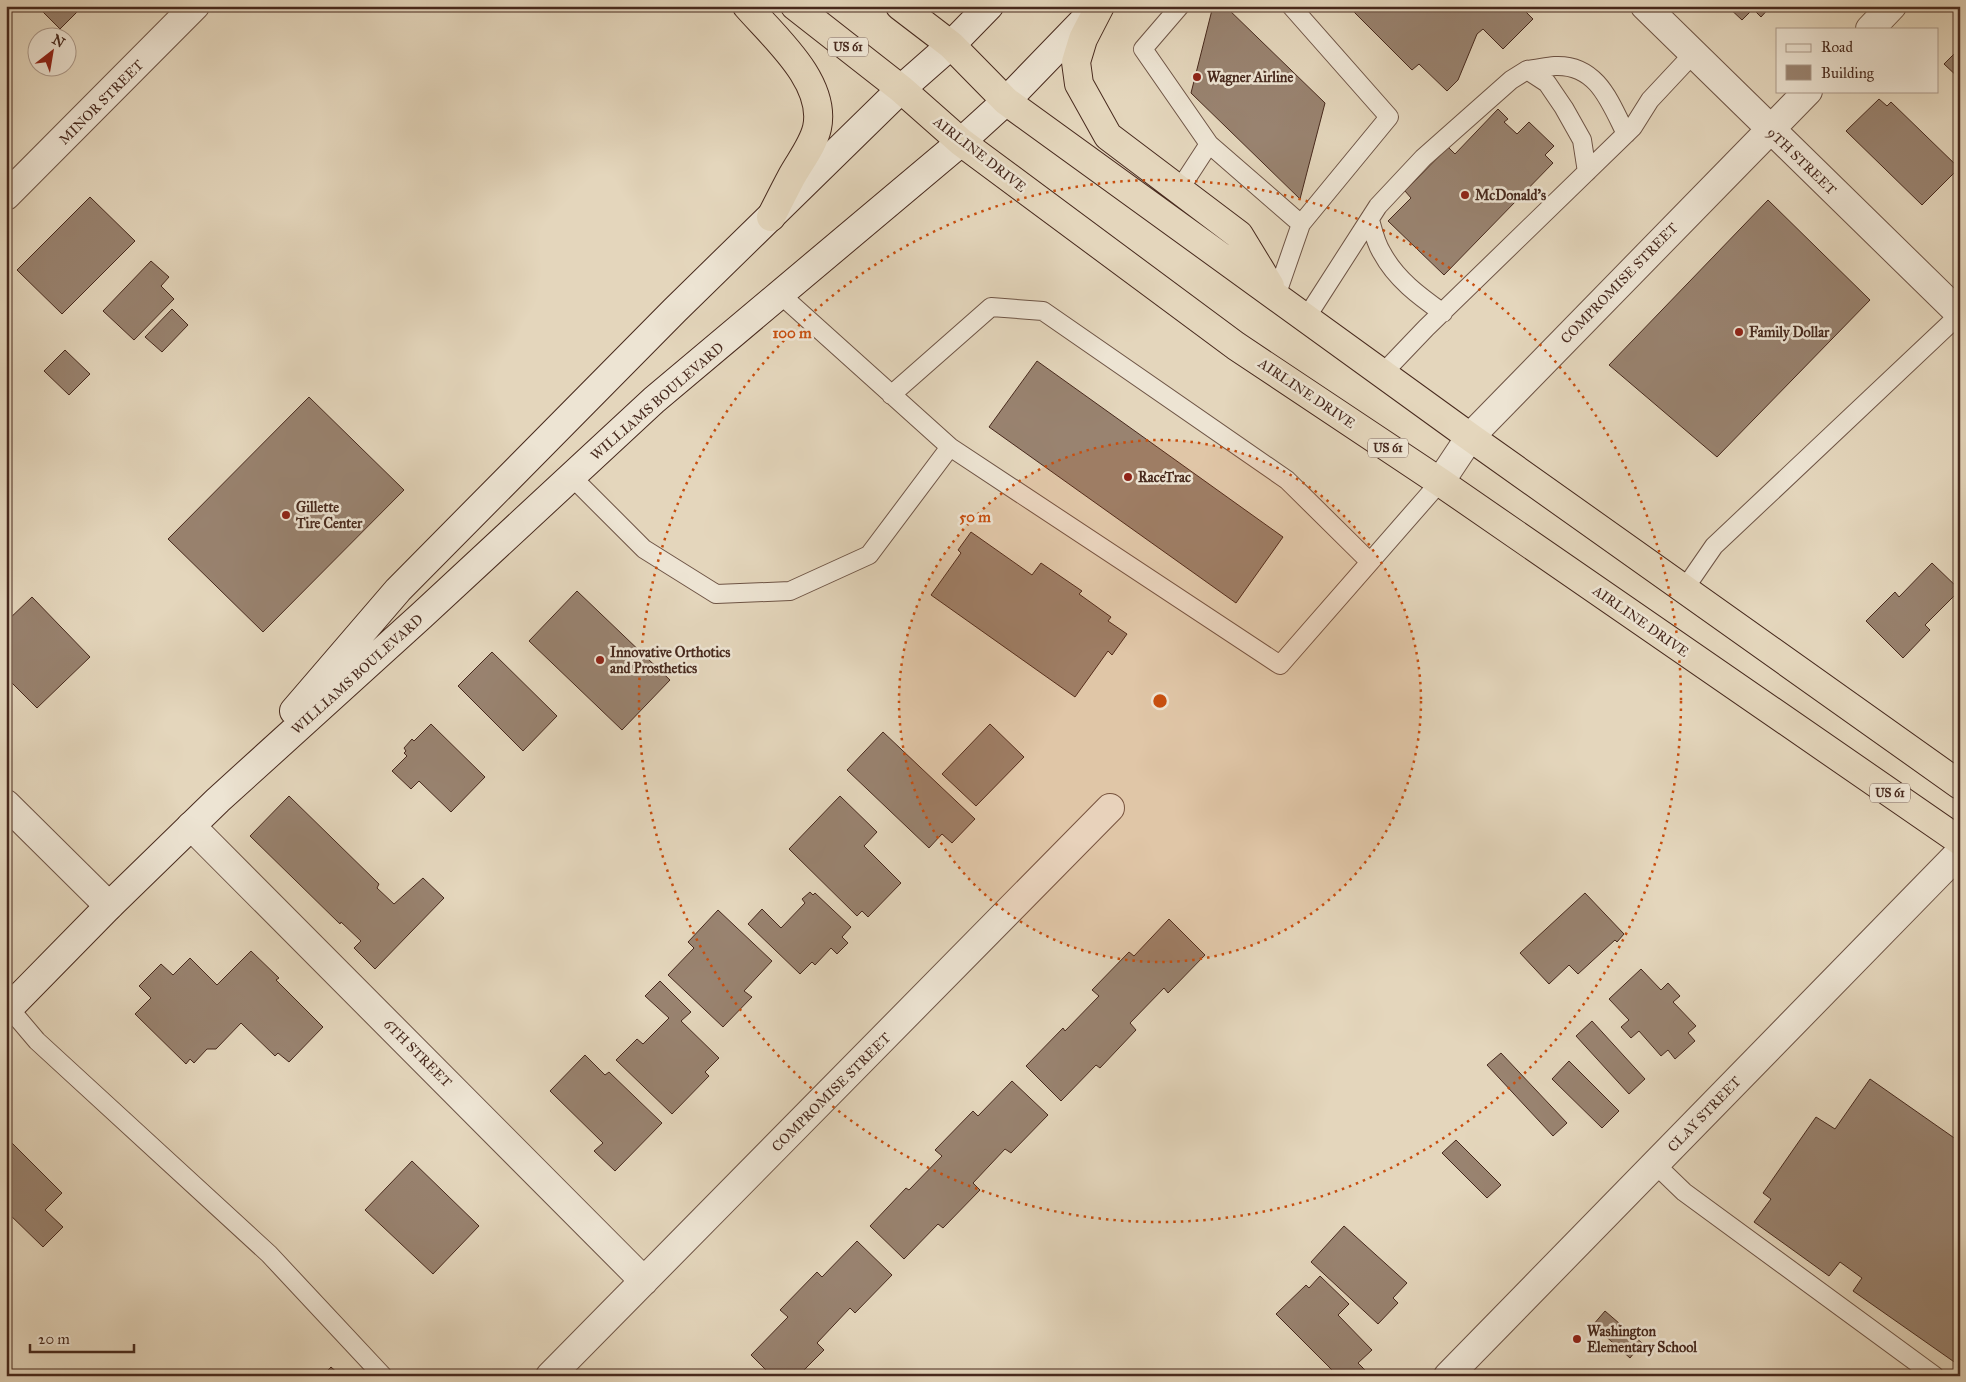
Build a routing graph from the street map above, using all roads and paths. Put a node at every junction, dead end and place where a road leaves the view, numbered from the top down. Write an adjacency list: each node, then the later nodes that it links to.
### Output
1 (195, 6): 24 (street, MINOR STREET)
2 (747, 6): 25 (highway)
3 (795, 6): 15 (highway, AIRLINE DRIVE / US 61)
4 (900, 6): 12 (highway)
5 (989, 6): 12 (street, WILLIAMS BOULEVARD)
6 (1099, 6): 17 (street, WILLIAMS BOULEVARD); 23 (highway)
7 (1180, 6): 21 (lane)
8 (1291, 6): 27 (lane)
9 (1644, 6): 13 (street, 9TH STREET)
10 (1892, 6): 11 (street)
11 (1871, 28)
12 (951, 45): 15 (street, WILLIAMS BOULEVARD); 17 (highway)
13 (1693, 54): 18 (street, 9TH STREET); 19 (lane)
14 (1527, 70): 19 (lane); 22 (lane); 26 (lane)
15 (901, 88): 20 (highway, AIRLINE DRIVE / US 61); 25 (street, WILLIAMS BOULEVARD)
16 (1807, 92): 18 (street, COMPROMISE STREET)
17 (1006, 101): 20 (street, WILLIAMS BOULEVARD); 29 (highway)
18 (1769, 130): 31 (street, 9TH STREET); 35 (street, COMPROMISE STREET)
19 (1626, 134): 22 (lane)
20 (961, 142): 28 (street, WILLIAMS BOULEVARD); 38 (highway, AIRLINE DRIVE / US 61)
21 (1210, 144): 23 (lane); 27 (lane)
22 (1587, 172): 30 (lane)
23 (1179, 190): 29 (highway)
24 (6, 196)
25 (771, 216): 42 (street, WILLIAMS BOULEVARD)
26 (1370, 220): 30 (lane); 32 (lane)
27 (1301, 224): 29 (lane)
28 (781, 295): 34 (lane); 37 (street, WILLIAMS BOULEVARD)
29 (1276, 296): 32 (highway)
30 (1443, 313): 33 (lane)
31 (1960, 314): 40 (lane)
32 (1306, 318): 33 (highway)
33 (1383, 373): 35 (highway)
34 (891, 394): 36 (lane); 39 (lane)
35 (1470, 436): 38 (street, COMPROMISE STREET); 40 (highway)
36 (950, 447): 37 (lane); 39 (lane)
37 (571, 476): 42 (street, WILLIAMS BOULEVARD)
38 (1440, 482): 39 (lane); 46 (highway, AIRLINE DRIVE / US 61)
39 (1370, 562)
40 (1684, 588): 41 (highway)
41 (1960, 785)
42 (218, 800): 45 (street, WILLIAMS BOULEVARD)
43 (6, 804): 48 (street)
44 (1110, 808): 51 (street, COMPROMISE STREET)
45 (191, 826): 48 (street, WILLIAMS BOULEVARD); 51 (street, 6TH STREET)
46 (1960, 841)
47 (1960, 852): 50 (street, CLAY STREET)
48 (109, 906): 49 (street, WILLIAMS BOULEVARD)
49 (8, 1010): 52 (lane)
50 (1655, 1164): 54 (street, CLAY STREET); 55 (lane)
51 (644, 1281): 53 (street, COMPROMISE STREET)
52 (383, 1376)
53 (550, 1376)
54 (1448, 1376)
55 (1935, 1376)

